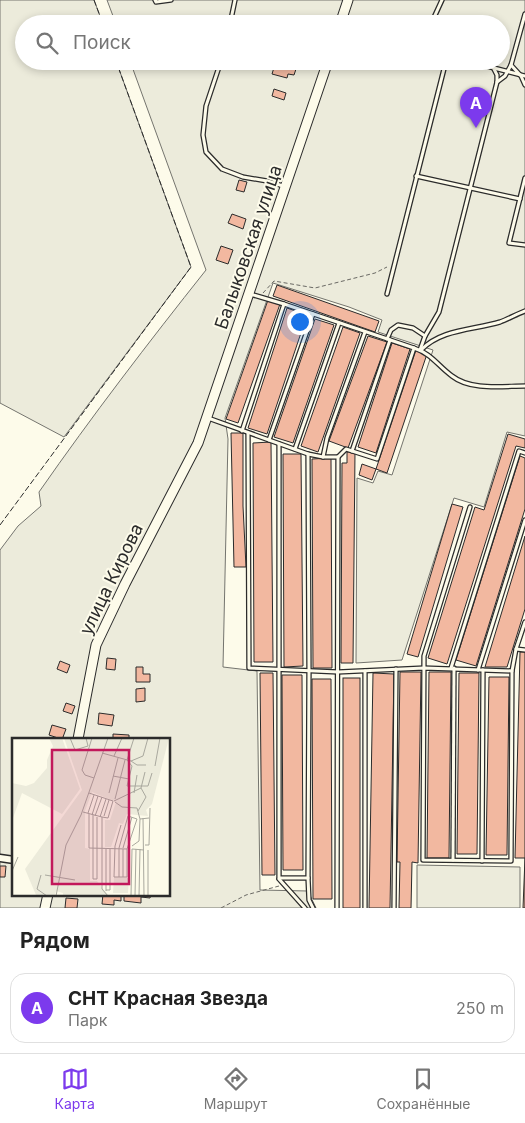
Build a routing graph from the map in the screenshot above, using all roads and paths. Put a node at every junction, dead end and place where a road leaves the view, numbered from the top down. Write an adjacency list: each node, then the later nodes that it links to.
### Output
1 (155, 0): 2 (lane)
2 (171, 0)
3 (235, 0): 7 (lane)
4 (348, 0): 8 (street)
5 (442, 0): 9 (lane)
6 (525, 14): 10 (lane)
7 (232, 15)
8 (343, 15)
9 (435, 15)
10 (511, 65): 17 (lane)
11 (218, 70): 22 (lane)
12 (325, 70): 22 (street, Балыковская улица)
13 (444, 70): 20 (lane)
14 (494, 70): 18 (lane)
15 (499, 70): 16 (lane)
16 (508, 72): 17 (lane); 18 (lane)
17 (523, 76): 19 (lane)
18 (497, 82): 23 (lane)
19 (525, 85)
20 (416, 176): 23 (lane); 26 (lane)
21 (525, 178): 24 (lane)
22 (286, 187): 27 (street, Балыковская улица)
23 (469, 187): 24 (lane); 35 (lane)
24 (520, 199): 25 (lane)
25 (525, 245)
26 (395, 262): 28 (lane); 29 (path)
27 (248, 294): 29 (lane); 40 (street, Балыковская улица)
28 (387, 294)
29 (260, 297): 30 (lane)
30 (284, 304): 32 (lane); 41 (lane)
31 (525, 311): 38 (lane)
32 (313, 314): 33 (lane); 43 (lane)
33 (339, 323): 34 (lane); 46 (lane)
34 (365, 332): 36 (lane); 50 (lane)
35 (425, 336): 36 (lane); 38 (lane)
36 (389, 339): 37 (lane); 47 (lane)
37 (414, 348): 38 (lane); 47 (lane)
38 (420, 350): 39 (lane)
39 (525, 386)
40 (207, 418): 41 (lane); 44 (street, Балыковская улица)
41 (242, 431): 42 (lane)
42 (248, 433): 43 (lane); 57 (lane)
43 (269, 440): 45 (lane)
44 (198, 443): 67 (street, улица Кирова)
45 (279, 444): 46 (lane); 57 (lane)
46 (295, 449): 49 (lane)
47 (352, 450): 51 (lane)
48 (525, 453): 60 (lane)
49 (308, 454): 50 (lane); 61 (lane)
50 (323, 457): 51 (lane)
51 (338, 457): 66 (lane)
52 (470, 507): 59 (lane)
53 (525, 520): 62 (lane)
54 (525, 622): 55 (lane)
55 (516, 649): 56 (lane); 65 (lane)
56 (525, 650)
57 (280, 668): 61 (lane); 70 (lane)
58 (396, 668): 59 (lane); 64 (lane); 78 (lane)
59 (424, 668): 60 (lane); 68 (lane)
60 (453, 668): 62 (lane); 68 (lane)
61 (309, 670): 66 (lane); 71 (lane)
62 (478, 670): 63 (lane)
63 (483, 670): 65 (lane); 69 (lane)
64 (365, 671): 66 (lane); 77 (lane)
65 (512, 671): 69 (lane)
66 (338, 672): 76 (lane)
67 (78, 738)
68 (453, 860): 69 (lane)
69 (482, 861)
70 (279, 878): 71 (lane); 72 (lane)
71 (308, 878): 75 (lane)
72 (284, 884): 73 (path); 74 (lane)
73 (222, 908)
74 (305, 908)
75 (313, 908)
76 (337, 908)
77 (364, 908)
78 (394, 908)

